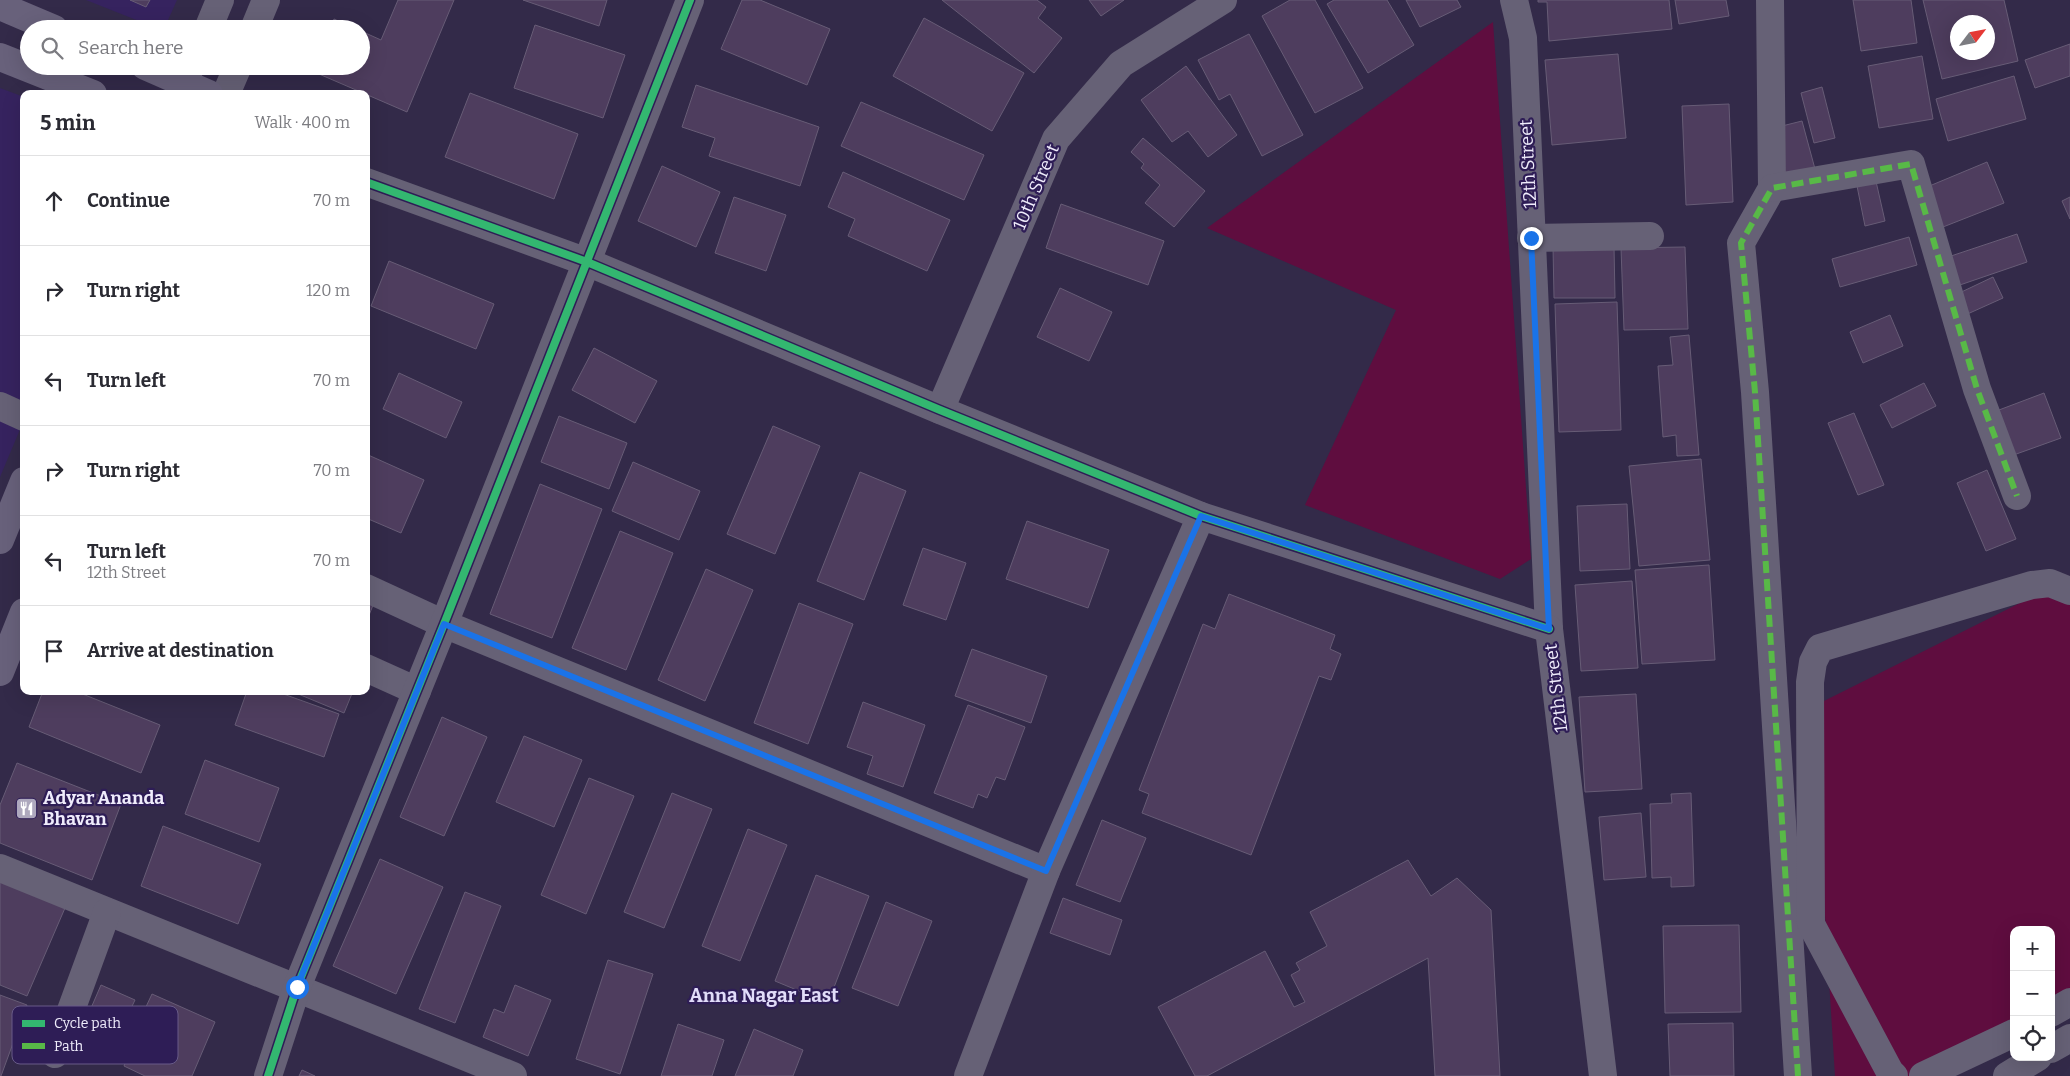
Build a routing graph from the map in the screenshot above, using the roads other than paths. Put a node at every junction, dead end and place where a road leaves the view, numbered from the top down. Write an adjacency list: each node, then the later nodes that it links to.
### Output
1 (220, 0): 9 (street)
2 (266, 0): 10 (street)
3 (690, 0): 24 (street)
4 (1223, 0): 26 (street, 10th Street)
5 (1514, 0): 23 (street, 12th Street)
6 (1770, 0): 21 (street)
7 (0, 6): 8 (main road)
8 (33, 20)
9 (212, 20)
10 (258, 20)
11 (0, 57): 12 (main road)
12 (20, 65)
13 (45, 75): 17 (main road)
14 (169, 75): 16 (main road)
15 (234, 75): 19 (street)
16 (185, 81): 18 (main road)
17 (83, 90)
18 (202, 90)
19 (228, 90)
20 (370, 183): 24 (street)
21 (1772, 188): 29 (street); 55 (street)
22 (1650, 236): 23 (street)
23 (1531, 238): 36 (street, 12th Street)
24 (587, 262): 26 (street); 35 (street)
25 (0, 406): 27 (street)
26 (940, 410): 30 (street)
27 (20, 415)
28 (20, 491): 31 (main road)
29 (2017, 496)
30 (1201, 516): 36 (street); 41 (street)
31 (0, 540)
32 (370, 590): 35 (street)
33 (2070, 591): 56 (street)
34 (20, 622): 38 (main road)
35 (444, 624): 39 (street); 41 (street)
36 (1549, 629): 54 (street, 12th Street)
37 (370, 670): 39 (street)
38 (0, 672)
39 (417, 692): 43 (street)
40 (0, 868): 42 (street)
41 (1046, 871): 53 (street)
42 (107, 912): 43 (street); 45 (street)
43 (297, 987): 51 (street); 52 (street)
44 (2070, 1002): 46 (street)
45 (73, 1006)
46 (2055, 1011)
47 (2010, 1035): 57 (street)
48 (2070, 1038): 49 (street)
49 (2055, 1047)
50 (2031, 1061): 58 (street)
51 (268, 1076)
52 (513, 1076)
53 (968, 1076)
54 (1603, 1076)
55 (1798, 1076)
56 (1894, 1076)
57 (1923, 1076)
58 (2007, 1076)

